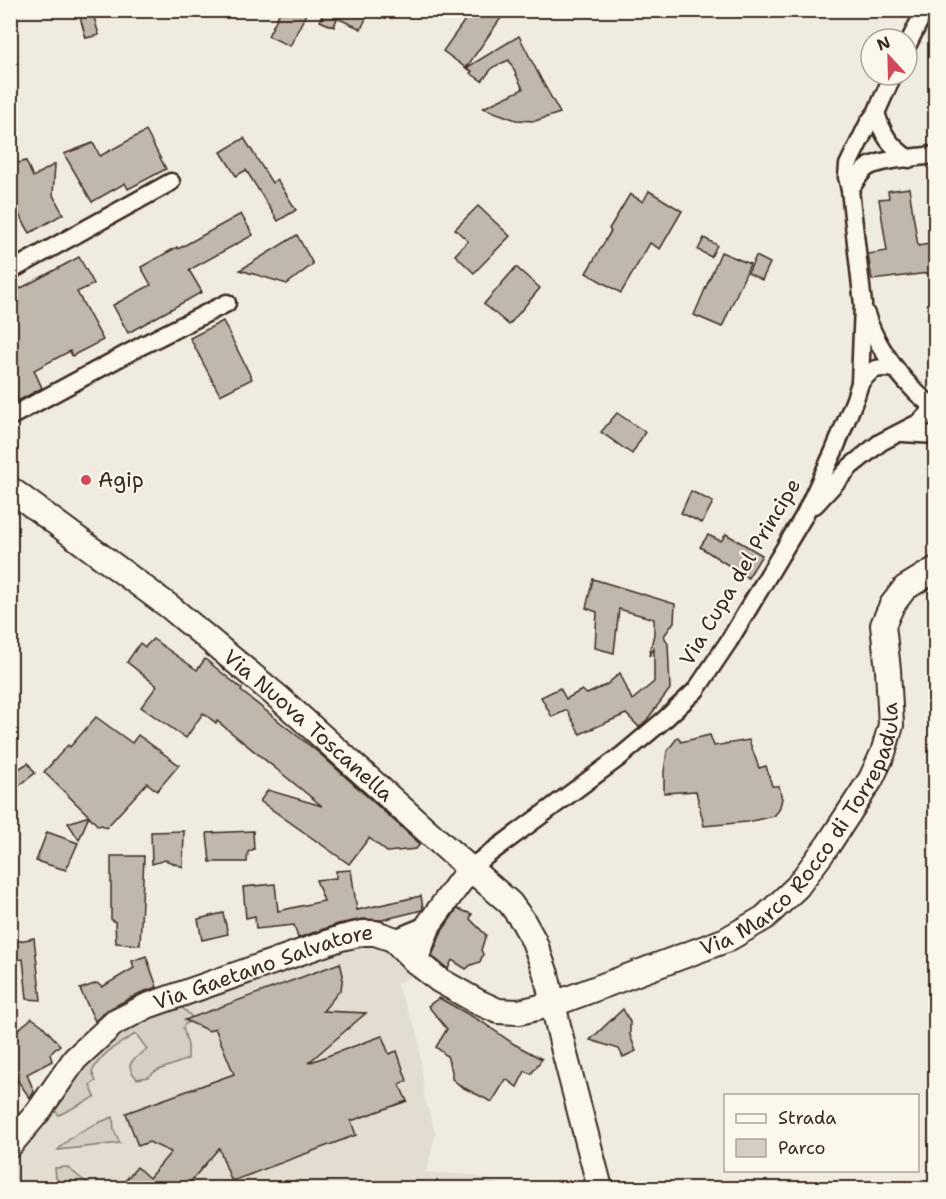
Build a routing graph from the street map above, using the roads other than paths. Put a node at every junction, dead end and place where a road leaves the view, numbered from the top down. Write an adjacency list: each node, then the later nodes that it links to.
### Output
1 (925, 10): 2 (street)
2 (916, 27)
3 (888, 87): 4 (street, Via Cupa del Principe)
4 (876, 113): 6 (street); 8 (street, Via Cupa del Principe)
5 (936, 156): 6 (street)
6 (909, 159): 8 (street)
7 (171, 182): 9 (street)
8 (850, 190): 11 (street, Via Cupa del Principe)
9 (10, 271)
10 (227, 303): 15 (street)
11 (863, 304): 12 (street, Via Cupa del Principe); 13 (street, Via Cupa del Principe)
12 (896, 369): 13 (street); 14 (street, Via Cupa del Principe)
13 (860, 384): 18 (street, Via Cupa del Principe)
14 (935, 408): 16 (street)
15 (10, 417)
16 (902, 433): 17 (street); 19 (street)
17 (936, 435)
18 (834, 451): 19 (street); 21 (street, Via Cupa del Principe)
19 (851, 466): 21 (street)
20 (10, 489): 23 (main road, Via Nuova Toscanella)
21 (804, 516): 23 (street, Via Cupa del Principe)
22 (936, 569): 27 (main road, Via Marco Rocco di Torrepadula)
23 (470, 868): 24 (main road); 27 (main road, Via Nuova Toscanella)
24 (429, 924): 25 (street); 26 (main road)
25 (393, 939): 26 (main road, Via Gaetano Salvatore); 28 (main road, Via Gaetano Salvatore)
26 (415, 961): 27 (main road, Via Gaetano Salvatore)
27 (554, 1004): 29 (main road, Via Nuova Toscanella)
28 (10, 1146)
29 (600, 1188)

